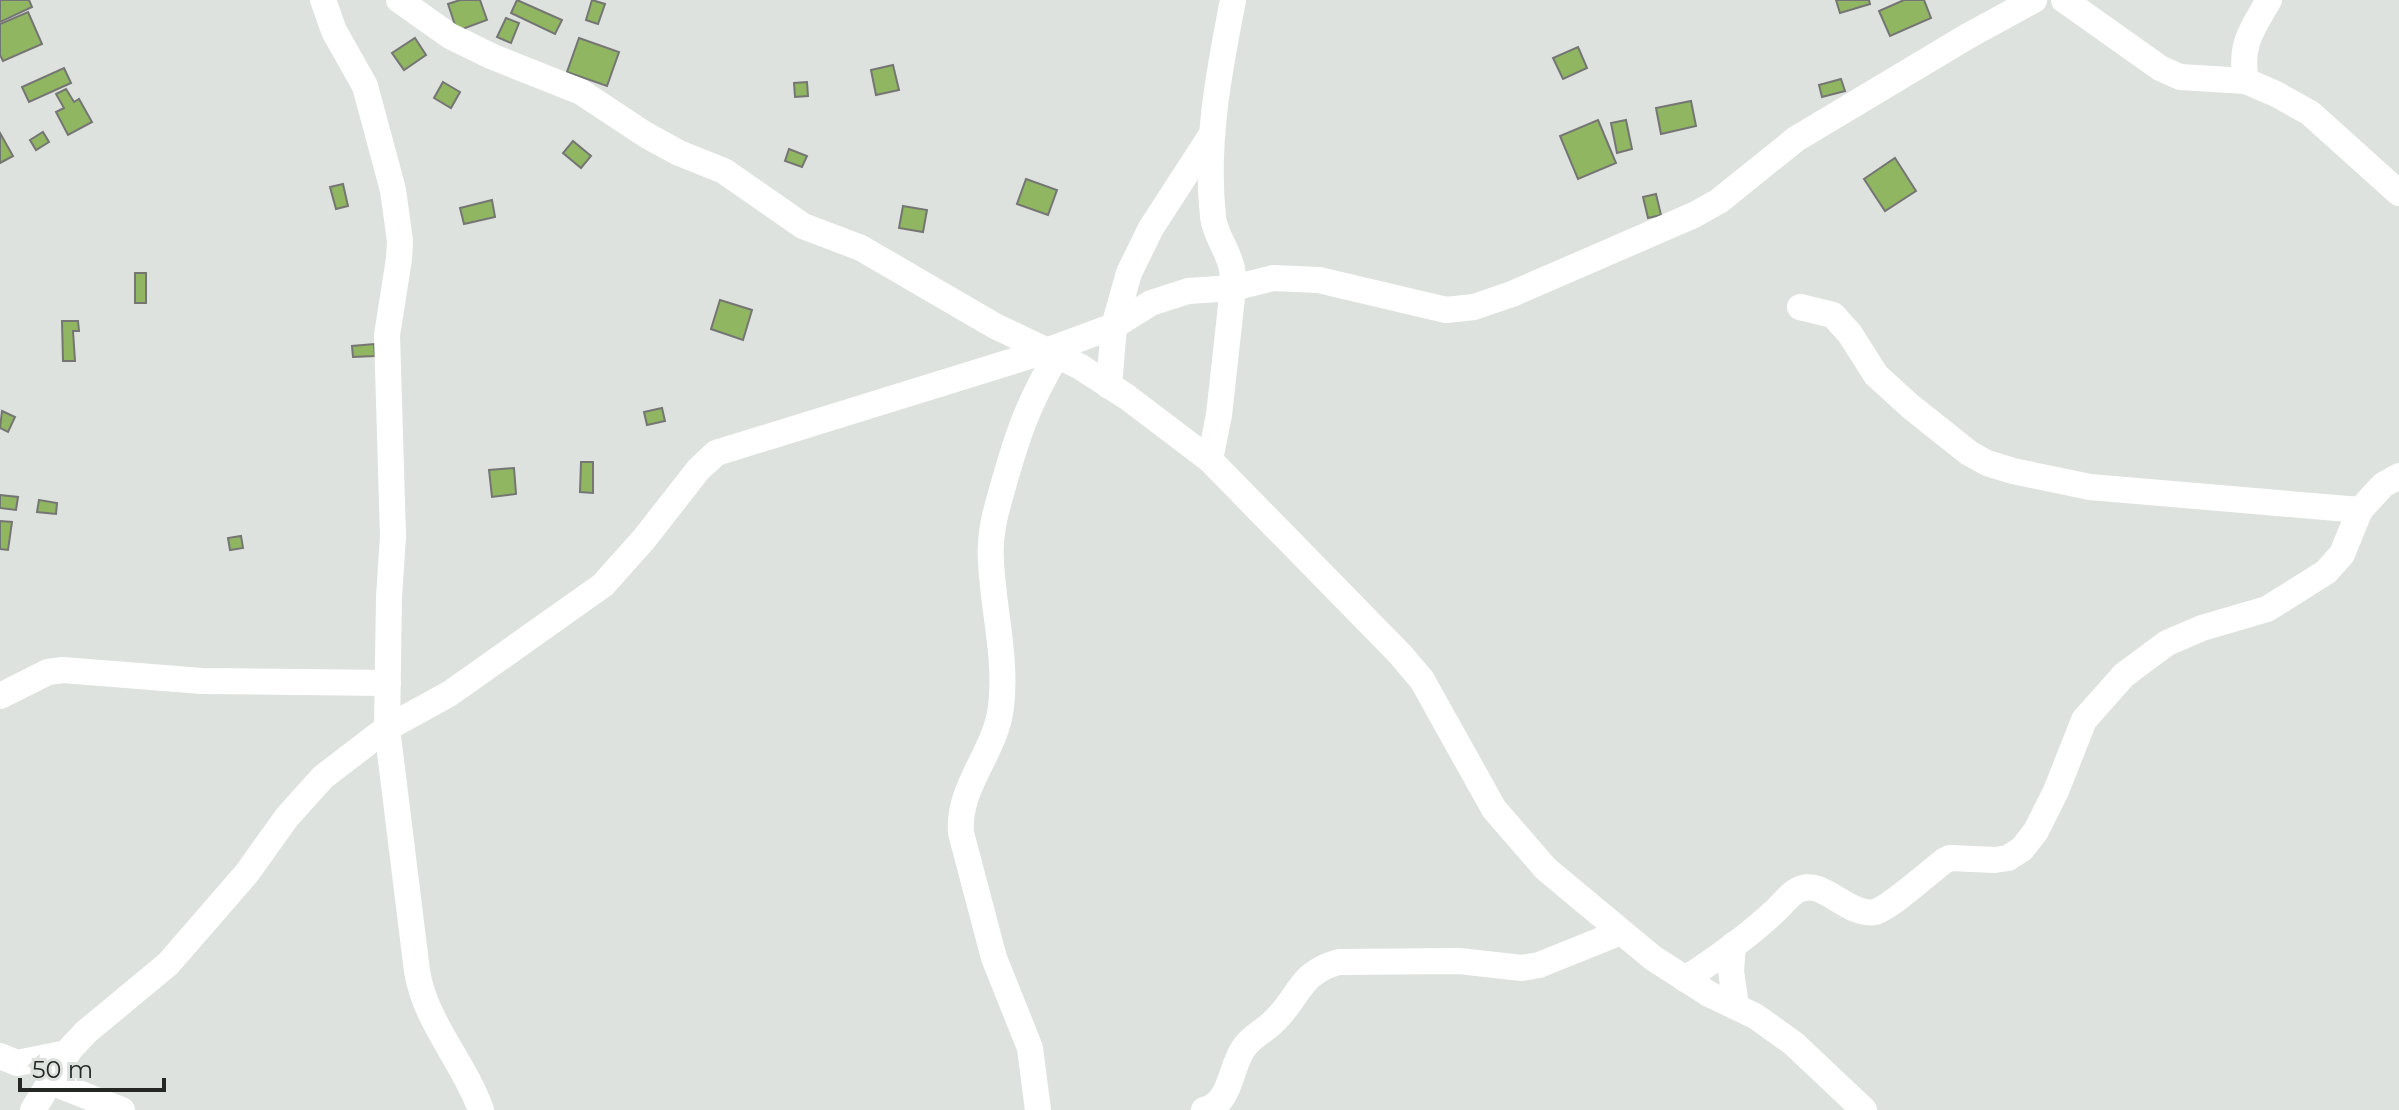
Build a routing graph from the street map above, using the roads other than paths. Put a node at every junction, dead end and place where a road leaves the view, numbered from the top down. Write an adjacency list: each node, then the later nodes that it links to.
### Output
1 (323, 0): 18 (street)
2 (399, 0): 13 (street)
3 (1233, 0): 8 (street)
4 (2034, 0): 10 (street)
5 (2064, 0): 7 (street)
6 (2269, 0): 7 (street)
7 (2246, 81): 9 (street)
8 (1210, 137): 10 (street); 12 (street)
9 (2399, 193)
10 (1233, 288): 12 (street); 15 (street)
11 (1800, 307): 17 (street)
12 (1114, 326): 13 (street); 14 (street)
13 (1053, 352): 14 (street); 20 (street); 31 (street)
14 (1109, 386): 15 (street)
15 (1210, 460): 21 (street)
16 (2399, 476): 17 (street)
17 (2360, 510): 22 (street)
18 (388, 683): 19 (street); 20 (street)
19 (0, 696)
20 (387, 728): 25 (street); 30 (street)
21 (1621, 932): 23 (street); 32 (street)
22 (1733, 945): 23 (street); 24 (street)
23 (1685, 979): 24 (street)
24 (1736, 1007): 28 (street)
25 (67, 1053): 26 (street); 27 (street)
26 (9, 1060): 27 (street)
27 (41, 1096): 29 (street)
28 (1856, 1107)
29 (122, 1110)
30 (481, 1110)
31 (1038, 1110)
32 (1204, 1110)

